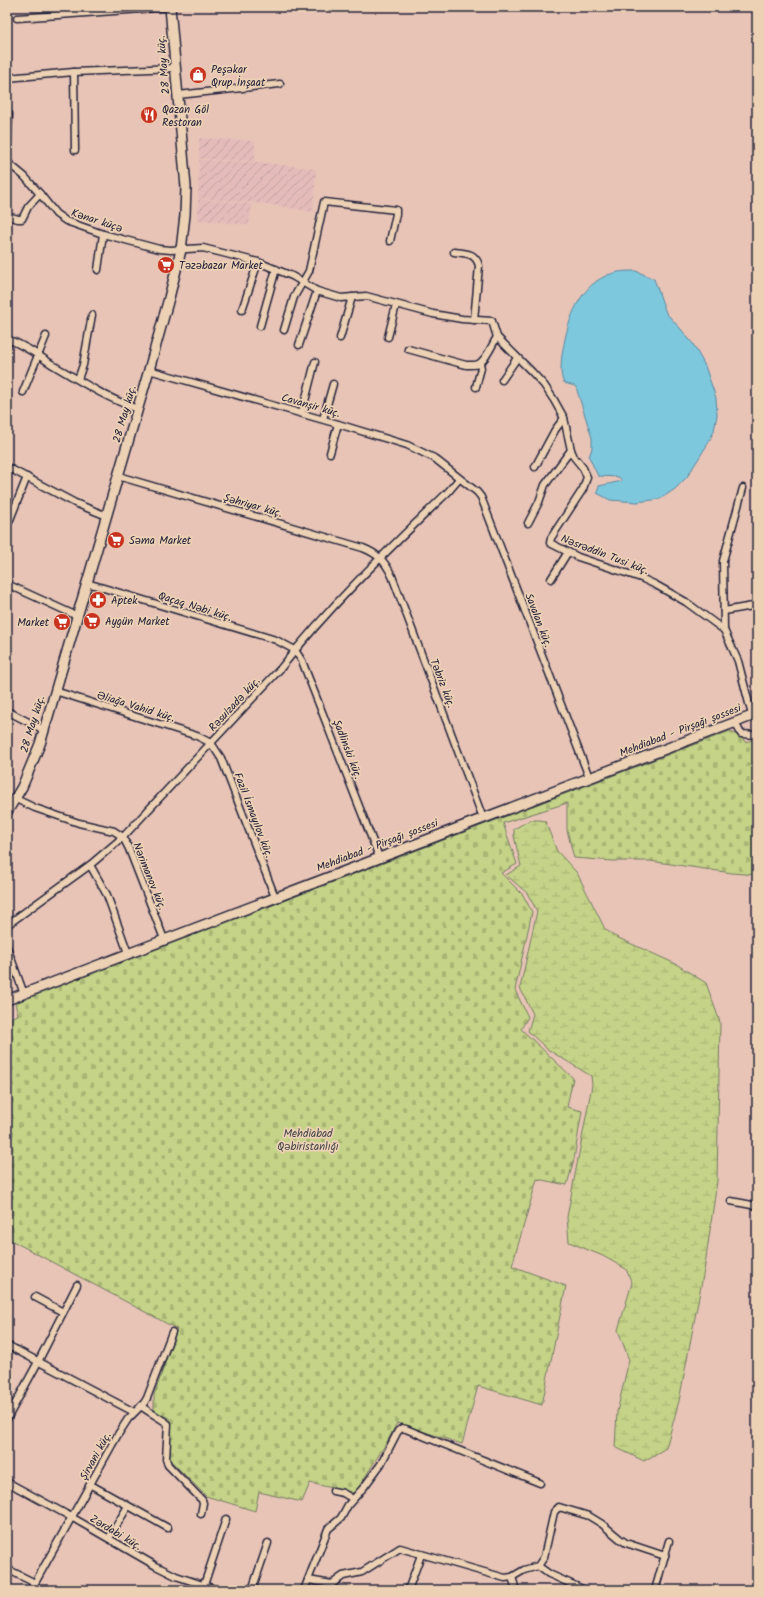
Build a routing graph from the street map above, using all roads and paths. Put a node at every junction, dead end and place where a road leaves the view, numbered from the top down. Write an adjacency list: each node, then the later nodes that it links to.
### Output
1 (170, 7): 2 (street); 3 (street, 28 May küç.)
2 (17, 18)
3 (175, 68): 4 (street); 7 (street, 28 May küç.)
4 (74, 72): 5 (street); 9 (street)
5 (7, 78)
6 (280, 84): 7 (street)
7 (178, 95): 16 (street, 28 May küç.)
8 (9, 114): 10 (street)
9 (75, 150)
10 (7, 159)
11 (7, 162): 12 (street, Kənar küçə)
12 (40, 194): 13 (street); 14 (street, Kənar küçə)
13 (7, 216)
14 (103, 234): 16 (street, Kənar küçə); 20 (street)
15 (390, 241): 21 (street)
16 (181, 250): 18 (street, Kənar küçə); 41 (street, 28 May küç.)
17 (454, 252): 27 (street)
18 (258, 262): 19 (street, Kənar küçə); 25 (street)
19 (276, 269): 21 (street, Kənar küçə); 28 (street)
20 (98, 270)
21 (302, 282): 22 (street, Kənar küçə); 29 (street)
22 (316, 291): 23 (street, Kənar küçə); 35 (street)
23 (352, 297): 24 (street, Kənar küçə); 31 (street)
24 (396, 305): 27 (street, Kənar küçə); 32 (street)
25 (242, 310)
26 (92, 315): 42 (street)
27 (474, 320): 33 (street, Kənar küçə)
28 (260, 326)
29 (284, 330)
30 (46, 336): 37 (street)
31 (340, 338)
32 (388, 338)
33 (497, 338): 38 (street, Nəsrəddin Tusi küç.); 40 (street)
34 (7, 339): 37 (street)
35 (299, 345)
36 (408, 349): 40 (street)
37 (39, 356): 42 (street); 46 (street)
38 (518, 358): 43 (street); 49 (street, Nəsrəddin Tusi küç.)
39 (315, 362): 48 (street)
40 (480, 364): 45 (street)
41 (149, 370): 47 (street, 28 May küç.); 48 (street, Cavanşir küç.)
42 (78, 380): 47 (street)
43 (502, 380)
44 (333, 384): 50 (street)
45 (476, 387)
46 (23, 392)
47 (138, 409): 56 (street, 28 May küç.)
48 (302, 413): 50 (street, Cavanşir küç.)
49 (564, 418): 52 (street, Nəsrəddin Tusi küç.); 55 (street)
50 (323, 420): 51 (street, Cavanşir küç.)
51 (338, 424): 53 (street); 58 (street, Cavanşir küç.)
52 (571, 450): 62 (street); 63 (street, Nəsrəddin Tusi küç.)
53 (330, 453)
54 (7, 467): 57 (street)
55 (535, 467)
56 (118, 476): 60 (street, 28 May küç.); 64 (street, Şəhriyar küç.)
57 (27, 477): 60 (street); 61 (street)
58 (459, 478): 64 (street, Rəsulzadə küç.); 80 (street, Savalan küç.)
59 (743, 488): 69 (street)
60 (107, 516): 67 (street, 28 May küç.)
61 (9, 522)
62 (528, 523)
63 (568, 552): 65 (street); 71 (street, Nəsrəddin Tusi küç.)
64 (380, 558): 72 (street, Rəsulzadə küç.); 83 (street, Təbriz küç.)
65 (551, 579)
66 (7, 584): 70 (street)
67 (87, 584): 70 (street, 28 May küç.); 72 (street, Qaçaq Nəbi küç.)
68 (753, 606): 69 (street)
69 (724, 611): 71 (street)
70 (78, 616): 73 (street, 28 May küç.)
71 (724, 630): 75 (street, Nəsrəddin Tusi küç.)
72 (295, 650): 79 (street, Rəsulzadə küç.); 85 (street, Şadlinski küç.)
73 (55, 692): 77 (street, 28 May küç.); 79 (street, Əliağa Vahid küç.)
74 (7, 711): 77 (street)
75 (755, 714): 76 (street, Mehdiabad - Pirşağı şossesi)
76 (735, 722): 78 (street); 80 (street, Mehdiabad - Pirşağı şossesi)
77 (44, 730): 81 (street, 28 May küç.)
78 (757, 736)
79 (211, 743): 84 (street, Rəsulzadə küç.); 87 (street, Fazil İsmayılov küç.)
80 (589, 777): 83 (street, Mehdiabad - Pirşağı şossesi)
81 (16, 798): 82 (street, 28 May küç.); 84 (street, Nərimanov küç.)
82 (7, 812)
83 (483, 818): 85 (street, Mehdiabad - Pirşağı şossesi)
84 (123, 837): 86 (street, Rəsulzadə küç.); 89 (street, Nərimanov küç.)
85 (379, 857): 87 (street, Mehdiabad - Pirşağı şossesi)
86 (90, 865): 88 (street, Rəsulzadə küç.); 91 (street)
87 (275, 897): 89 (street, Mehdiabad - Pirşağı şossesi)
88 (7, 925)
89 (164, 939): 91 (street, Mehdiabad - Pirşağı şossesi)
90 (7, 947): 92 (street)
91 (128, 953): 92 (street, Mehdiabad - Pirşağı şossesi)
92 (24, 994): 93 (street, Mehdiabad - Pirşağı şossesi)
93 (7, 1000)
94 (731, 1200): 95 (street)
95 (757, 1206)
96 (77, 1285): 98 (street)
97 (35, 1297): 98 (street)
98 (63, 1312): 101 (street)
99 (172, 1332): 102 (street, Şirvani küç.)
100 (7, 1345): 101 (street)
101 (38, 1362): 103 (street); 104 (street)
102 (141, 1406): 103 (street, Şirvani küç.); 111 (street)
103 (134, 1412): 107 (street, Şirvani küç.)
104 (7, 1419)
105 (7, 1482): 112 (street, Zərdabi küç.)
106 (540, 1483): 109 (street)
107 (91, 1485): 110 (street); 112 (street, Şirvani küç.)
108 (333, 1491): 109 (street)
109 (353, 1499): 123 (street)
110 (128, 1506): 114 (street); 115 (street)
111 (201, 1514)
112 (73, 1518): 115 (street, Zərdabi küç.); 124 (street, Şirvani küç.)
113 (226, 1519): 125 (street)
114 (168, 1528)
115 (109, 1538): 125 (street, Zərdabi küç.)
116 (669, 1541): 119 (street)
117 (268, 1543): 128 (street)
118 (421, 1555): 122 (street); 123 (street); 130 (street)
119 (665, 1556): 120 (street); 133 (street)
120 (538, 1566): 122 (street); 132 (street)
121 (7, 1569): 124 (street)
122 (512, 1577): 131 (street)
123 (308, 1580): 129 (street)
124 (35, 1583): 126 (street, Şirvani küç.)
125 (204, 1585): 127 (street, Zərdabi küç.)
126 (31, 1590)
127 (218, 1590)
128 (252, 1590)
129 (304, 1590)
130 (408, 1590)
131 (516, 1590)
132 (584, 1590)
133 (655, 1590)

